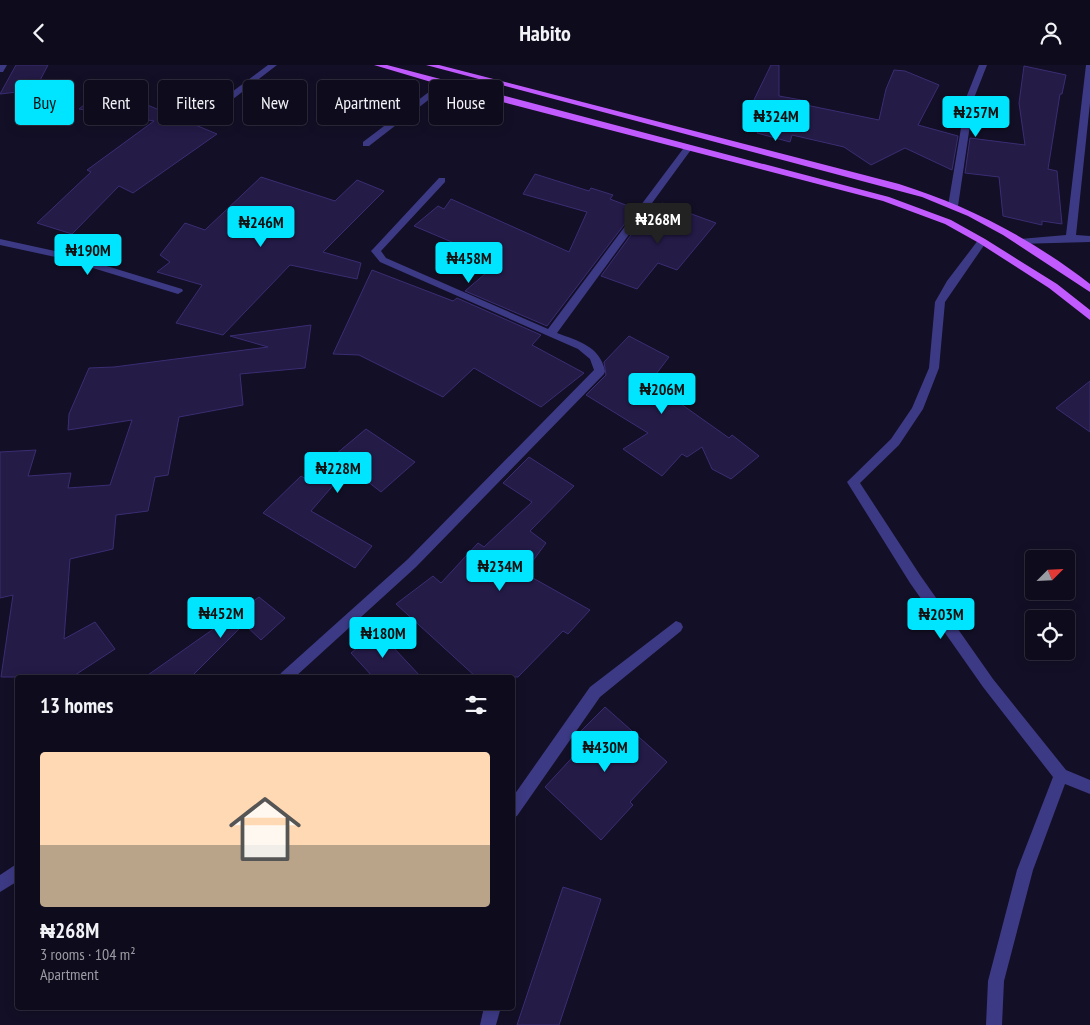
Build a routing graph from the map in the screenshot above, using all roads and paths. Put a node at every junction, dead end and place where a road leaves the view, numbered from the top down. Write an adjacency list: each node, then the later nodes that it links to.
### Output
1 (3, 65): 7 (street)
2 (273, 65): 9 (street)
3 (378, 65): 8 (main road)
4 (430, 65): 15 (main road)
5 (983, 65): 15 (street)
6 (1090, 65): 16 (street)
7 (0, 70)
8 (431, 80)
9 (233, 95)
10 (429, 96): 12 (street)
11 (503, 99): 13 (main road)
12 (366, 143)
13 (689, 147): 18 (main road); 24 (street)
14 (442, 180): 24 (street)
15 (953, 206): 20 (main road)
16 (1071, 238): 17 (street); 20 (street)
17 (1090, 239)
18 (982, 241): 23 (main road); 27 (street)
19 (0, 242): 22 (street)
20 (1020, 242): 21 (main road)
21 (1090, 289)
22 (178, 291)
23 (1090, 316)
24 (550, 334): 26 (street)
25 (676, 627): 29 (street)
26 (288, 675)
27 (1061, 775): 28 (street); 34 (street)
28 (1090, 787)
29 (515, 807)
30 (15, 873): 31 (street)
31 (0, 883)
32 (492, 1010): 33 (street)
33 (488, 1025)
34 (994, 1025)

